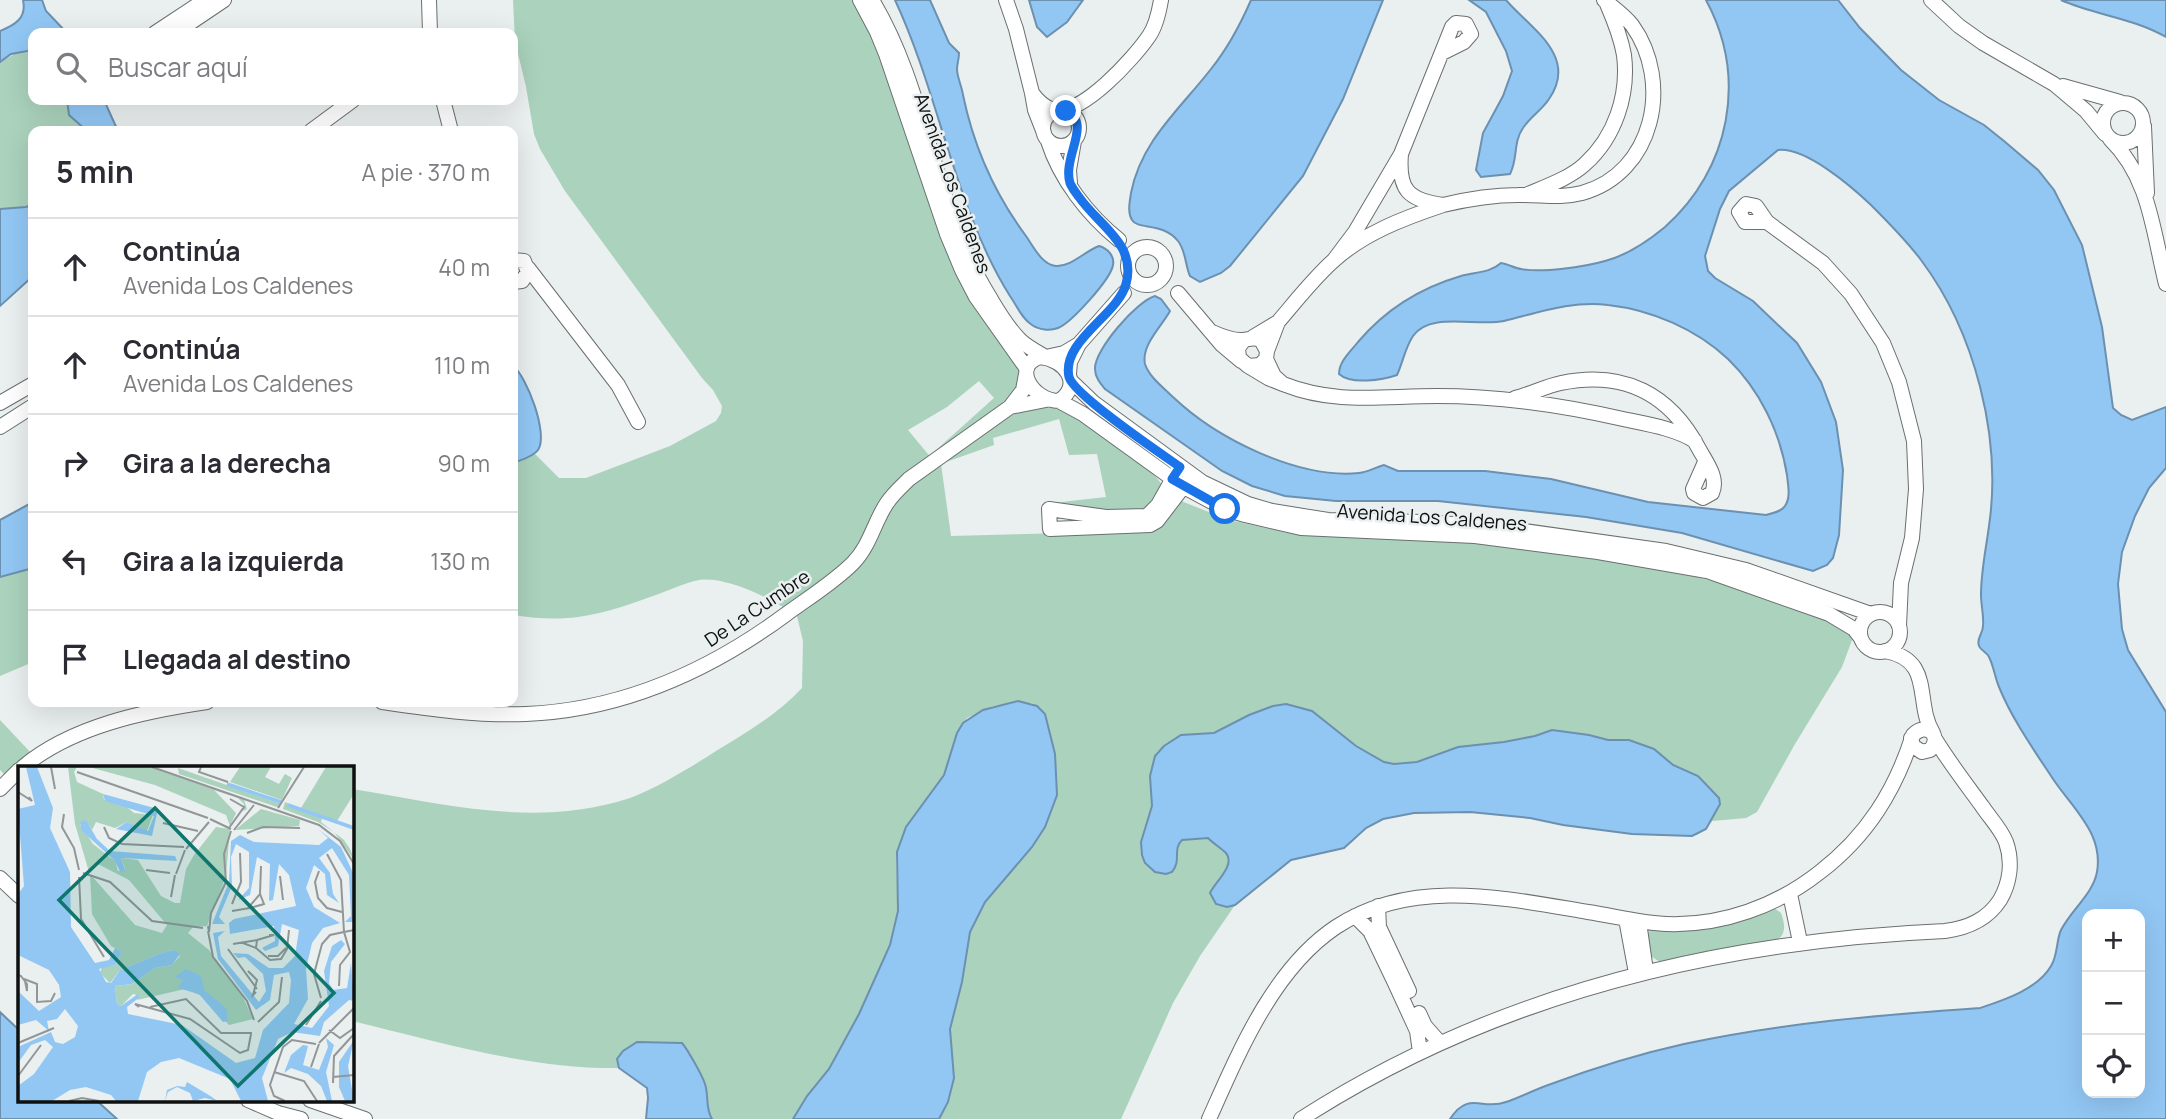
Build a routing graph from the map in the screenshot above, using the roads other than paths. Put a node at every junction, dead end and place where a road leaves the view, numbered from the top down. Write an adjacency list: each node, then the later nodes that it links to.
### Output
1 (205, 0): 12 (street)
2 (224, 0): 13 (street)
3 (860, 0): 66 (street, Avenida Los Caldenes)
4 (872, 0): 64 (street, Avenida Los Caldenes)
5 (1006, 0): 21 (street)
6 (1161, 0): 11 (street)
7 (1172, 0): 11 (street)
8 (1931, 0): 19 (street)
9 (1605, 1): 17 (street); 18 (street)
10 (429, 6): 14 (street); 15 (street)
11 (1156, 21): 20 (street)
12 (163, 28)
13 (182, 28)
14 (424, 28)
15 (430, 28)
16 (1442, 53): 32 (street)
17 (1624, 68): 18 (street); 33 (street)
18 (1652, 68): 36 (street)
19 (2054, 83): 22 (street); 30 (street)
20 (1099, 89): 25 (street); 29 (street)
21 (1032, 93): 25 (street); 31 (street)
22 (2120, 102): 26 (street); 30 (street)
23 (346, 105): 27 (street)
24 (444, 105): 28 (street)
25 (1061, 110): 29 (street); 31 (street)
26 (2143, 121): 30 (street); 40 (street)
27 (318, 126)
28 (450, 126)
29 (1076, 136): 31 (street); 34 (street)
30 (2107, 136): 40 (street)
31 (1046, 137): 34 (street)
32 (1401, 154): 35 (street); 37 (street)
33 (1586, 164): 36 (street); 38 (street)
34 (1070, 184): 46 (street)
35 (1403, 184): 37 (street); 39 (street)
36 (1603, 184): 38 (street)
37 (1380, 190): 42 (street)
38 (1527, 195): 41 (street)
39 (1412, 197): 41 (street); 43 (street)
40 (2147, 198): 54 (street)
41 (1443, 205): 43 (street)
42 (1367, 210): 45 (street); 48 (street)
43 (1408, 217): 45 (street)
44 (1767, 222): 81 (street)
45 (1385, 228): 48 (street)
46 (1119, 240): 47 (street); 50 (street)
47 (1143, 248): 50 (street); 51 (street)
48 (1334, 260): 59 (street)
49 (521, 263): 52 (street); 58 (street)
50 (1129, 267): 55 (street); 56 (street)
51 (1165, 270): 55 (street); 57 (street)
52 (518, 281)
53 (518, 283): 58 (street)
54 (2166, 284)
55 (1147, 285): 56 (street); 57 (street)
56 (1124, 293): 62 (street)
57 (1178, 293): 60 (street)
58 (551, 297): 75 (street)
59 (1278, 322): 61 (street); 63 (street)
60 (1212, 332): 61 (street); 65 (street)
61 (1248, 338): 63 (street); 65 (street)
62 (1079, 344): 64 (street); 67 (street)
63 (1266, 355): 65 (street); 68 (street)
64 (1046, 357): 66 (street); 67 (street)
65 (1245, 364): 68 (street)
66 (1027, 372): 70 (street); 73 (street)
67 (1070, 378): 70 (street); 79 (street, Avenida Los Caldenes)
68 (1283, 384): 71 (street)
69 (28, 387): 72 (street)
70 (1052, 400): 73 (street); 79 (street, Avenida Los Caldenes)
71 (1508, 400): 77 (street); 77 (street)
72 (0, 403)
73 (1010, 407): 91 (street, De La Cumbre)
74 (28, 409): 76 (street)
75 (638, 422)
76 (0, 426)
77 (1695, 441): 78 (street)
78 (1705, 462)
79 (1182, 477): 80 (street); 82 (street, Avenida Los Caldenes); 84 (street, Avenida Los Caldenes)
80 (1083, 521)
81 (1901, 583): 82 (street); 83 (street)
82 (1873, 613): 83 (street); 84 (street)
83 (1899, 629): 85 (street); 86 (street)
84 (1861, 638): 85 (street)
85 (1885, 651): 86 (street)
86 (1916, 671): 90 (street)
87 (180, 707): 95 (street)
88 (419, 707): 91 (street, De La Cumbre)
89 (447, 707): 91 (street, De La Cumbre)
90 (1923, 708): 92 (street); 93 (street)
91 (456, 712)
92 (1912, 736): 93 (street); 93 (street); 94 (street)
93 (1931, 744): 94 (street); 105 (street)
94 (1905, 760): 100 (street)
95 (25, 766)
96 (18, 772): 97 (street)
97 (0, 789)
98 (0, 878): 99 (street)
99 (18, 895)
100 (1786, 896): 103 (street); 105 (street)
101 (1378, 905): 102 (street); 103 (street); 104 (street)
102 (1355, 916): 104 (street); 112 (street)
103 (1632, 920): 106 (street)
104 (1375, 929): 107 (street)
105 (1795, 942): 106 (street)
106 (1641, 972): 108 (street)
107 (1421, 1028): 108 (street); 109 (street)
108 (1440, 1043): 109 (street)
109 (1420, 1052): 115 (street)
110 (316, 1102): 114 (street)
111 (267, 1104): 113 (street)
112 (1214, 1115)
113 (301, 1119)
114 (365, 1119)
115 (1301, 1119)

